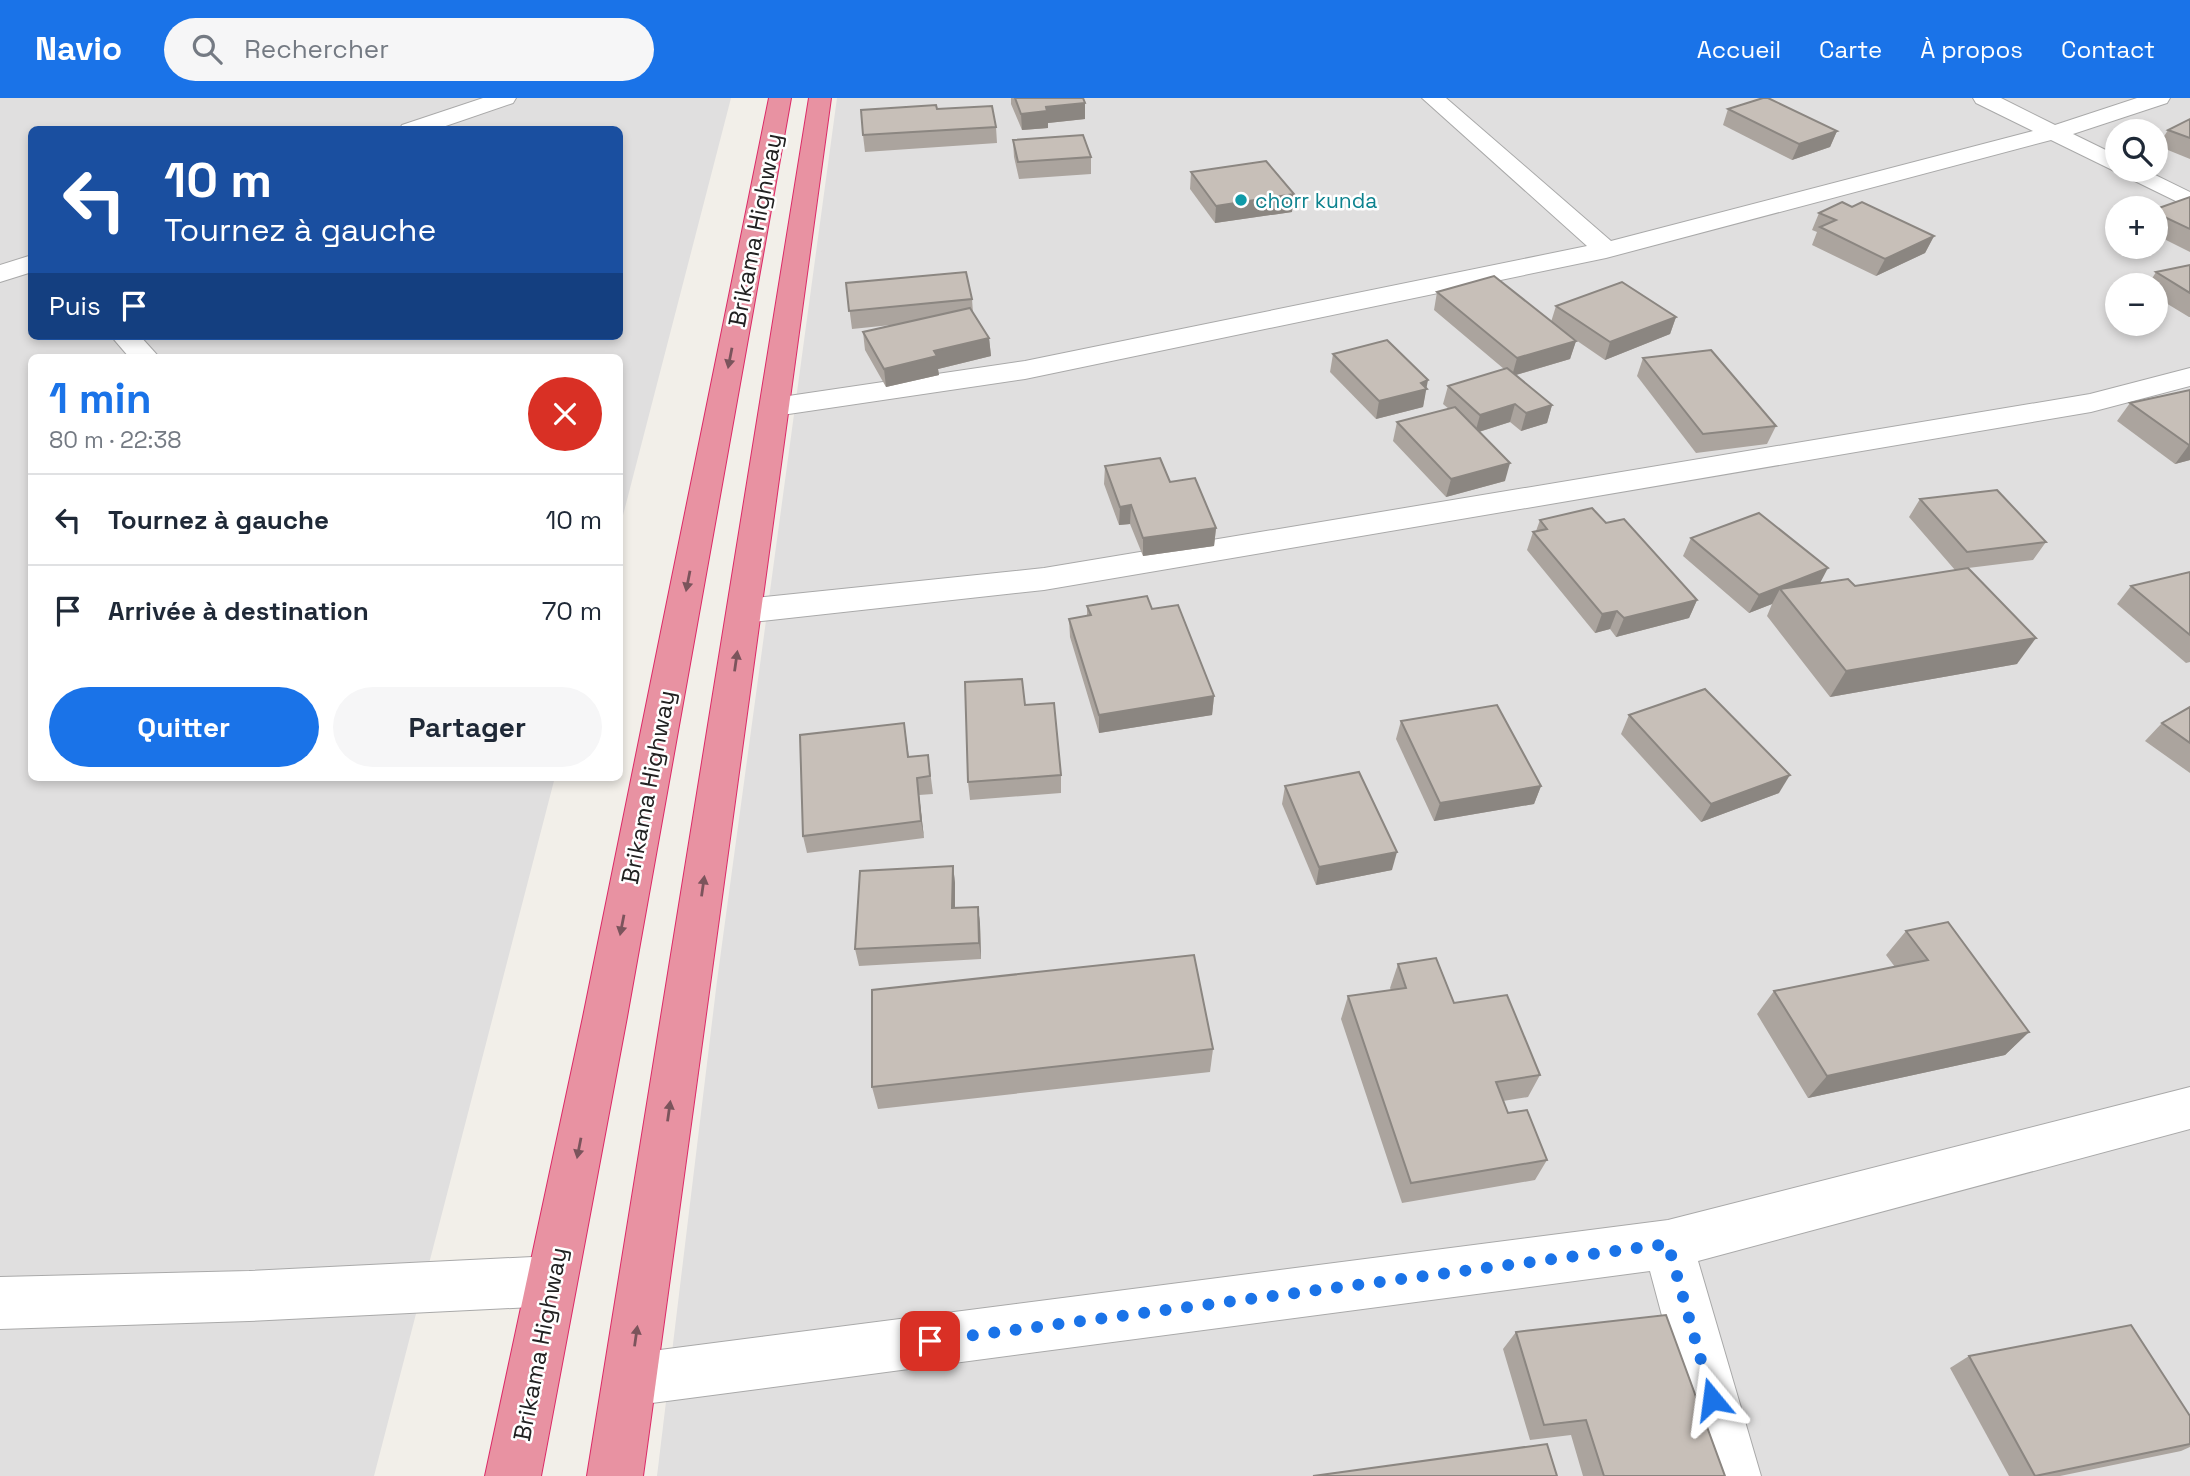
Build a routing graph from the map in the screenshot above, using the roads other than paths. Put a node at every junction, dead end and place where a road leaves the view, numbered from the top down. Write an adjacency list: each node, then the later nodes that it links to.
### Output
1 (505, 98): 7 (street)
2 (780, 98): 22 (highway, Brikama Highway, one-way to 22)
3 (820, 98): 18 (highway, Brikama Highway)
4 (1433, 98): 12 (street)
5 (1984, 98): 8 (street)
6 (2159, 98): 8 (street)
7 (422, 126)
8 (2052, 133): 9 (street); 12 (street)
9 (2105, 159)
10 (2151, 182): 11 (street)
11 (2190, 201)
12 (1606, 250): 18 (street)
13 (28, 264): 14 (street)
14 (0, 274)
15 (129, 340): 16 (street)
16 (142, 354)
17 (2190, 377): 19 (street)
18 (775, 407): 19 (highway, Brikama Highway)
19 (744, 611): 24 (highway, Brikama Highway, one-way to 19)
20 (2190, 1108): 21 (street)
21 (1668, 1244): 24 (street); 27 (street)
22 (552, 1281): 23 (street); 25 (highway, Brikama Highway)
23 (0, 1303)
24 (629, 1380): 26 (highway, Brikama Highway)
25 (513, 1476)
26 (615, 1476)
27 (1733, 1476)

